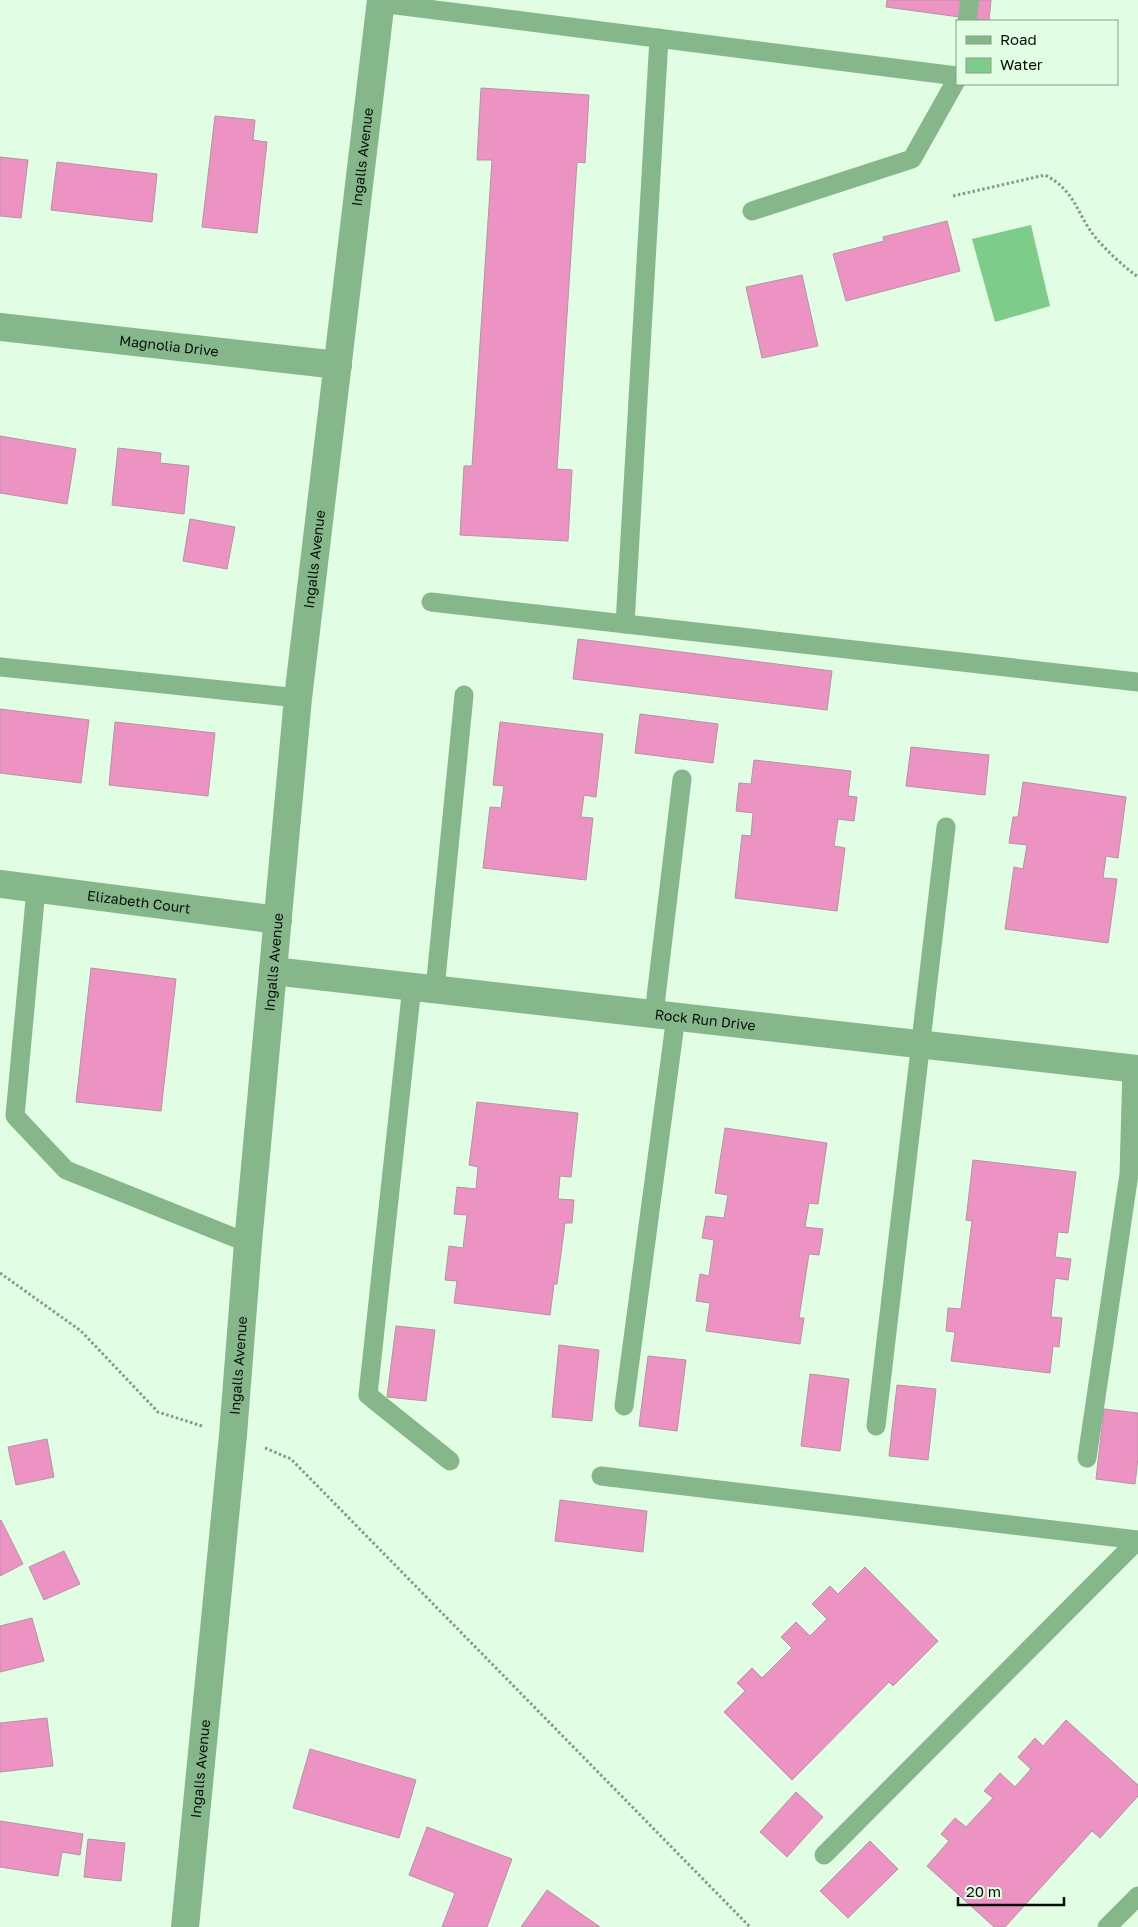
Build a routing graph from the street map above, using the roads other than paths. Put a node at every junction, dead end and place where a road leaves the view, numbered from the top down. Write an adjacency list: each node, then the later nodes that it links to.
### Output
1 (970, 0): 3 (lane)
2 (380, 1): 4 (lane); 9 (street, Ingalls Avenue)
3 (967, 20)
4 (658, 38): 5 (lane); 11 (lane)
5 (956, 78)
6 (956, 80): 7 (lane)
7 (752, 211)
8 (0, 327): 9 (street, Magnolia Drive)
9 (338, 365): 15 (street, Ingalls Avenue)
10 (431, 602): 11 (lane)
11 (625, 624): 13 (lane)
12 (0, 667): 15 (lane)
13 (1138, 682)
14 (464, 695): 22 (lane)
15 (298, 698): 20 (street, Ingalls Avenue)
16 (682, 779): 23 (lane)
17 (946, 827): 24 (lane)
18 (0, 884): 19 (street, Elizabeth Court)
19 (36, 889): 20 (street, Elizabeth Court); 26 (lane)
20 (278, 920): 21 (street, Ingalls Avenue)
21 (273, 970): 22 (street, Rock Run Drive); 26 (street, Ingalls Avenue)
22 (424, 987): 23 (street, Rock Run Drive); 30 (lane)
23 (665, 1015): 24 (street, Rock Run Drive); 27 (lane)
24 (920, 1044): 25 (street, Rock Run Drive); 28 (lane)
25 (1135, 1068): 29 (lane)
26 (248, 1243): 34 (street, Ingalls Avenue)
27 (624, 1406)
28 (876, 1426)
29 (1087, 1458)
30 (450, 1461)
31 (601, 1476): 32 (lane)
32 (824, 1855)
33 (1138, 1896): 35 (lane)
34 (185, 1927)
35 (1107, 1927)

